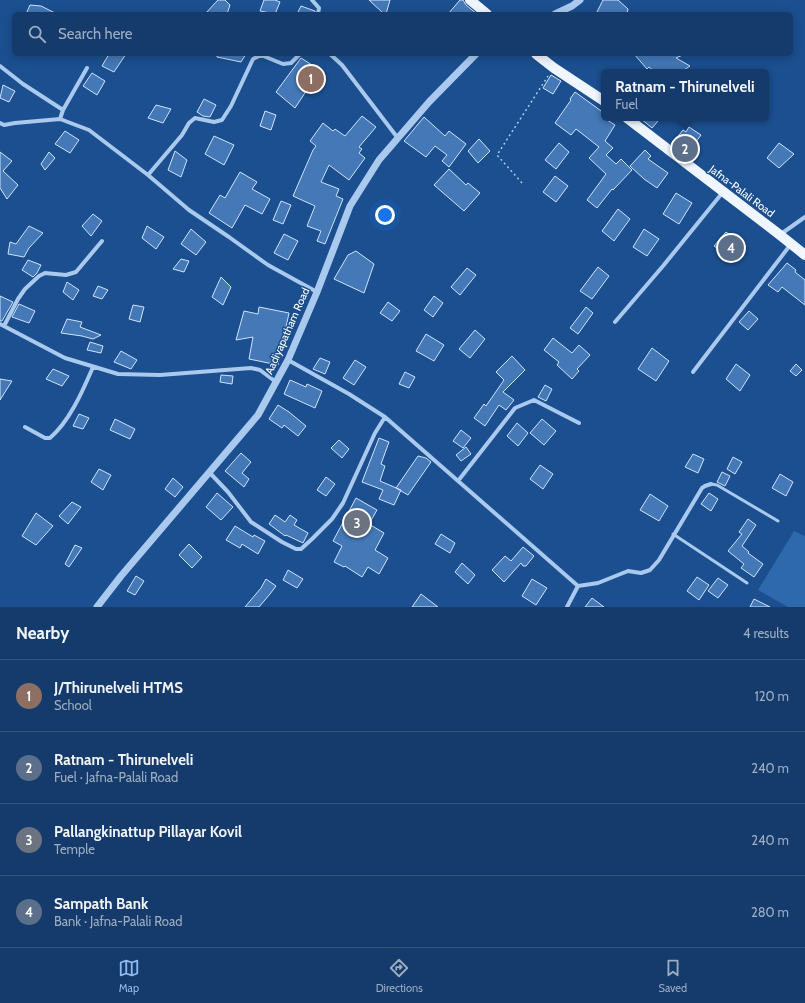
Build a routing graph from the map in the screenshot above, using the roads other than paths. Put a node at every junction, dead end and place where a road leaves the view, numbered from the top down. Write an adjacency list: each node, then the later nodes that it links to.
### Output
1 (312, 0): 4 (street)
2 (470, 0): 5 (main road)
3 (580, 0): 6 (street)
4 (318, 12)
5 (485, 12)
6 (559, 12)
7 (259, 56): 21 (street)
8 (263, 56): 9 (street)
9 (298, 56)
10 (332, 56): 20 (street)
11 (474, 56): 20 (street, Aadiyapatham Road)
12 (539, 56): 15 (main road)
13 (0, 66): 16 (street)
14 (87, 68): 16 (street)
15 (601, 99)
16 (63, 110): 17 (street)
17 (60, 119): 19 (street); 21 (street)
18 (631, 121): 22 (main road, Jafna-Palali Road)
19 (0, 123)
20 (397, 137): 28 (street, Aadiyapatham Road)
21 (148, 175): 28 (street)
22 (723, 192): 24 (main road, Jafna-Palali Road); 29 (street)
23 (805, 217): 24 (street)
24 (780, 234): 26 (main road, Jafna-Palali Road)
25 (102, 241): 30 (street)
26 (791, 244): 27 (main road, Jafna-Palali Road); 33 (street)
27 (805, 255)
28 (317, 292): 31 (street, Aadiyapatham Road)
29 (614, 322)
30 (2, 325): 32 (street)
31 (288, 360): 34 (street, Aadiyapatham Road); 35 (street)
32 (93, 366): 34 (street); 37 (street)
33 (693, 372)
34 (276, 382): 38 (street, Aadiyapatham Road)
35 (386, 417): 38 (street); 39 (street)
36 (579, 423): 39 (street)
37 (25, 427)
38 (209, 472): 45 (street, Aadiyapatham Road)
39 (458, 481): 44 (street)
40 (711, 484): 41 (lane); 42 (street)
41 (778, 521)
42 (674, 534): 43 (lane); 44 (street)
43 (748, 583)
44 (578, 586): 46 (street)
45 (97, 607)
46 (567, 607)

